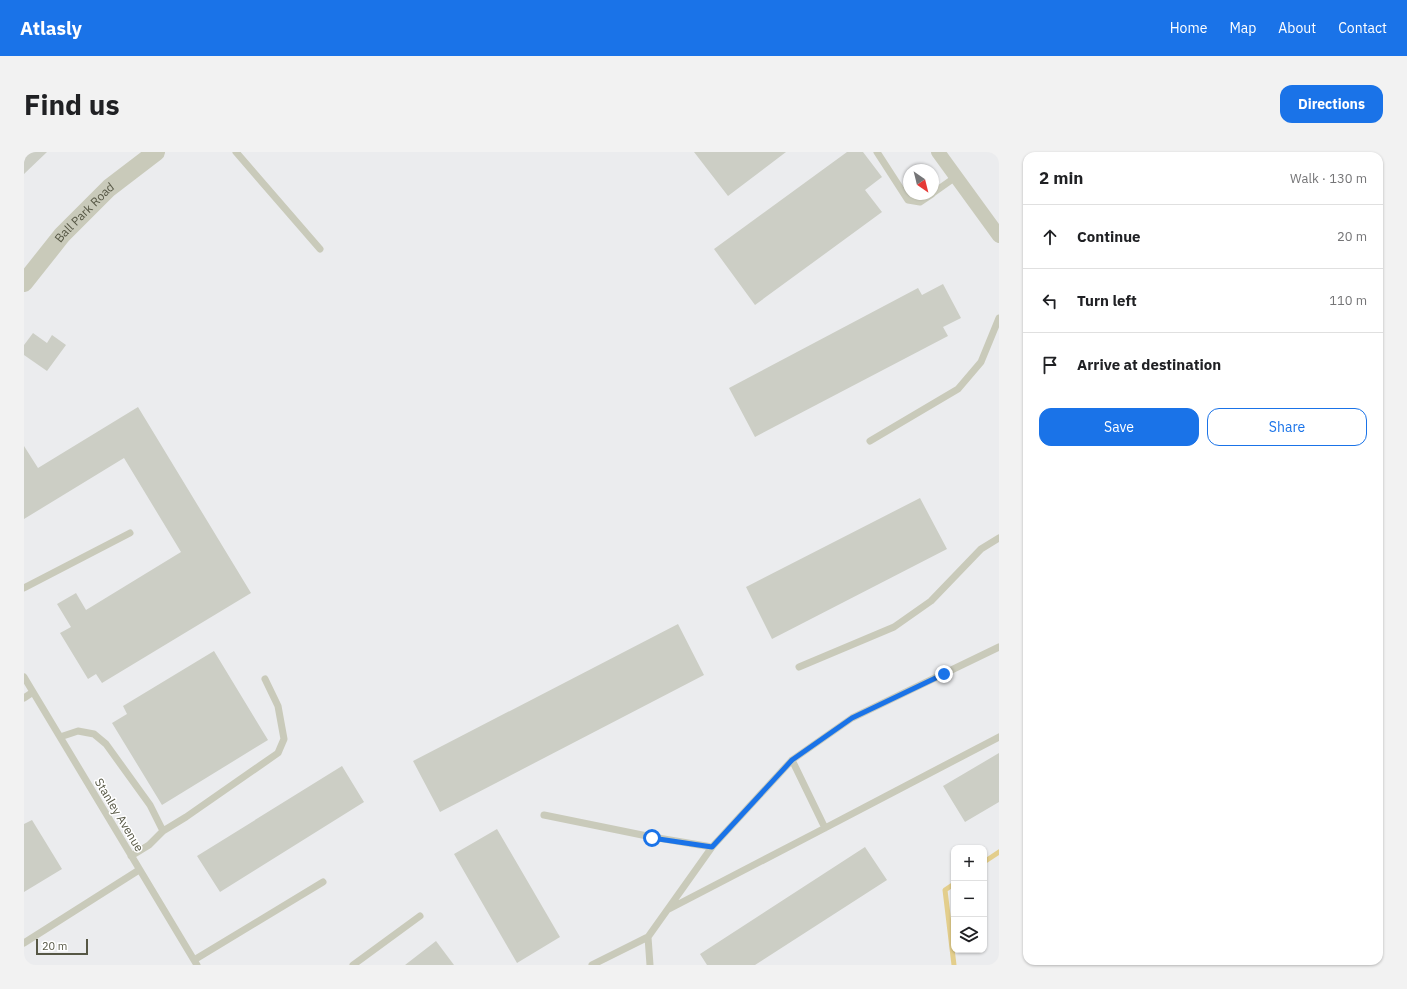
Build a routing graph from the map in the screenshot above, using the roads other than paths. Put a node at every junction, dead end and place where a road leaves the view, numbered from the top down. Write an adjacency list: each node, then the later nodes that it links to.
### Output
1 (156, 152): 12 (street, Ball Park Road)
2 (236, 152): 11 (lane)
3 (877, 152): 7 (lane)
4 (938, 152): 5 (street)
5 (957, 176): 6 (lane); 10 (street)
6 (939, 189)
7 (903, 192)
8 (908, 200): 9 (lane)
9 (923, 200)
10 (999, 236)
11 (320, 249)
12 (24, 283)
13 (999, 318): 14 (lane)
14 (870, 441)
15 (130, 533): 17 (lane)
16 (999, 538): 19 (lane)
17 (24, 588)
18 (999, 647): 26 (lane)
19 (799, 667)
20 (24, 676): 22 (lane, Stanley Avenue)
21 (265, 679): 29 (lane)
22 (33, 692): 23 (lane); 24 (lane, Stanley Avenue)
23 (24, 698)
24 (60, 737): 29 (lane); 31 (lane, Stanley Avenue)
25 (999, 737): 28 (lane)
26 (792, 760): 28 (lane); 30 (lane)
27 (544, 816): 30 (lane)
28 (825, 828): 34 (lane)
29 (163, 831): 31 (lane)
30 (712, 847): 34 (lane)
31 (131, 856): 32 (lane, Stanley Avenue)
32 (139, 870): 37 (lane); 38 (lane, Stanley Avenue)
33 (323, 882): 38 (lane)
34 (668, 910): 36 (lane)
35 (420, 916): 39 (lane)
36 (648, 937): 40 (lane); 41 (lane)
37 (24, 943)
38 (195, 962)
39 (353, 965)
40 (592, 965)
41 (650, 965)

